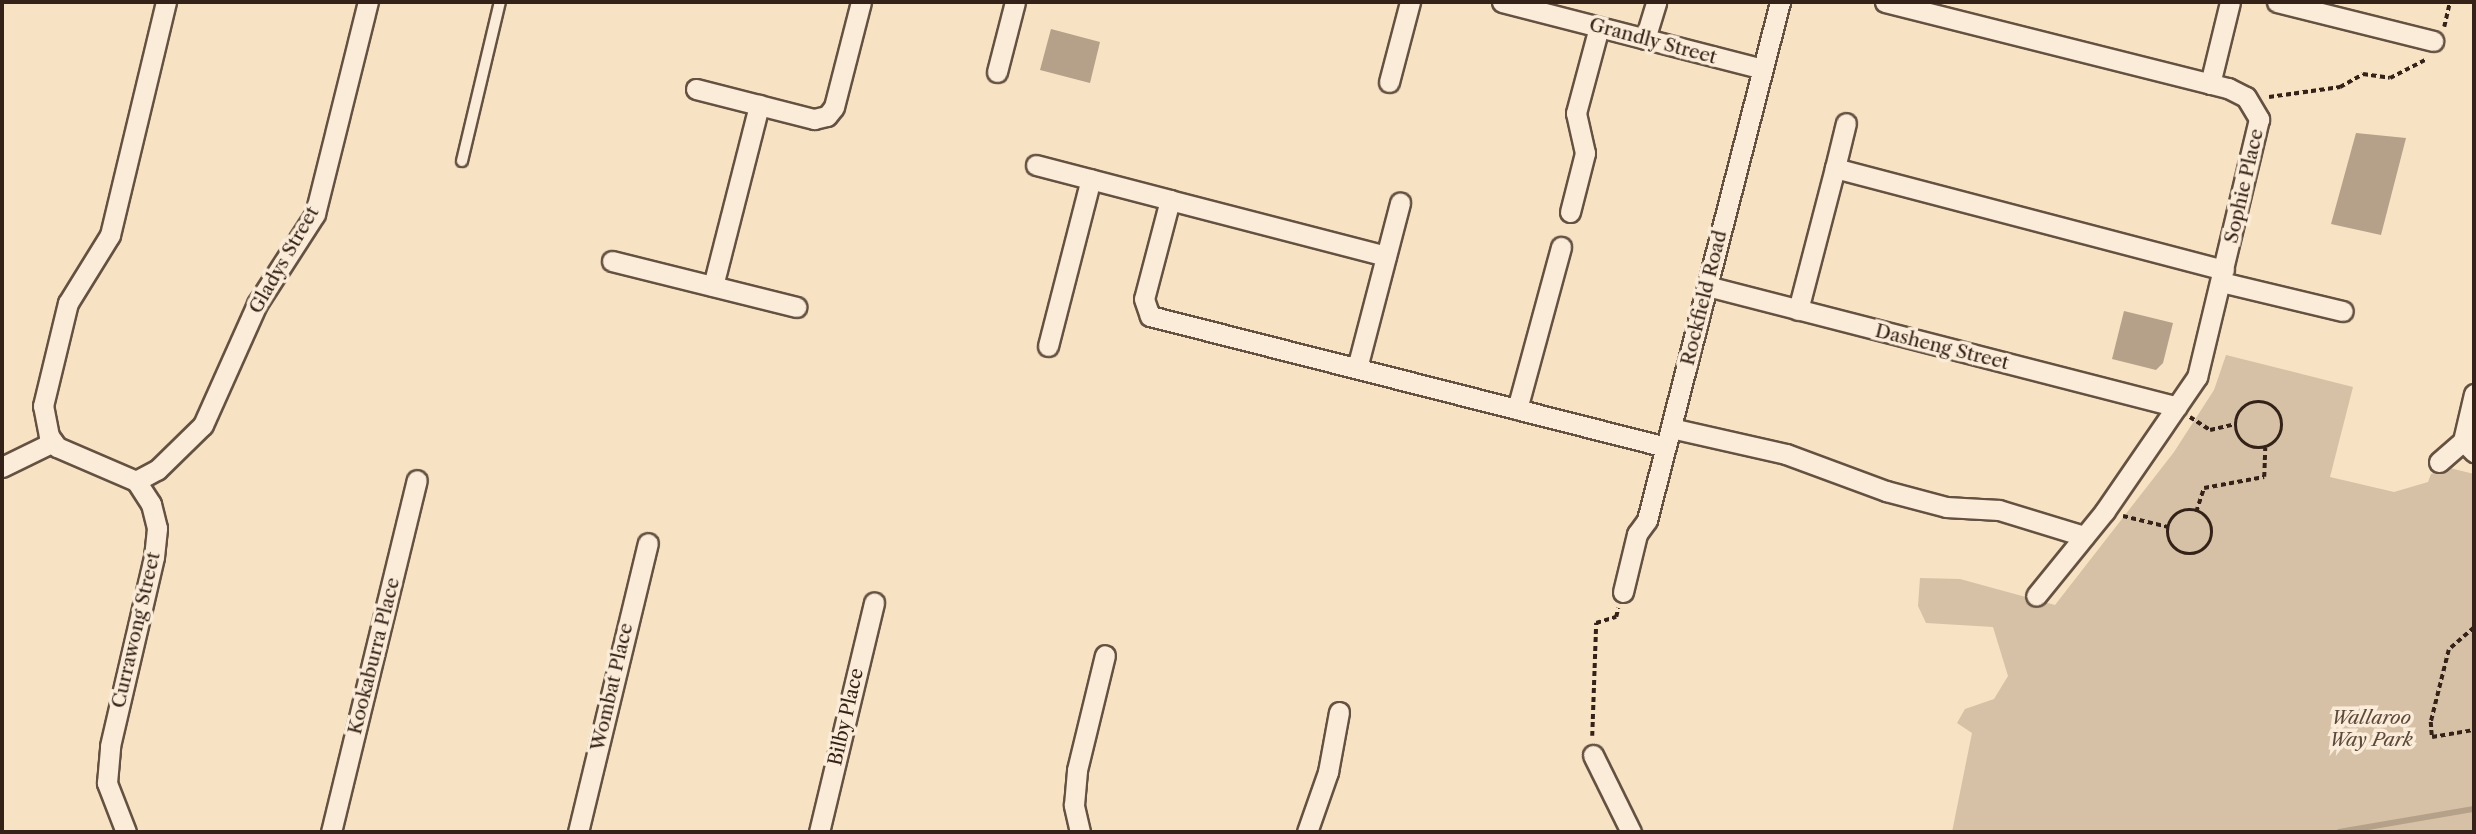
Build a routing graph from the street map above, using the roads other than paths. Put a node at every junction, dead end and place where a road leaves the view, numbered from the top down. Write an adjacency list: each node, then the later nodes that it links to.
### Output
1 (166, 2): 46 (street)
2 (368, 2): 51 (street, Gladys Street)
3 (500, 2): 24 (lane)
4 (861, 2): 22 (street)
5 (1015, 2): 18 (street)
6 (1410, 2): 19 (street)
7 (1502, 2): 14 (street, Grandly Street)
8 (1656, 2): 15 (street)
9 (1780, 2): 17 (street, Rockfield Road)
10 (1885, 2): 13 (street, Sophie Place)
11 (2230, 2): 20 (street)
12 (2277, 2): 16 (street)
13 (1920, 6): 20 (street, Sophie Place)
14 (1599, 27): 15 (street, Grandly Street); 30 (street)
15 (1645, 39): 17 (street, Grandly Street)
16 (2437, 45)
17 (1763, 69): 36 (street, Rockfield Road)
18 (997, 72)
19 (1389, 82)
20 (2210, 83): 34 (street, Sophie Place)
21 (696, 89): 22 (street)
22 (759, 105): 35 (street)
23 (1846, 123): 26 (street)
24 (462, 161)
25 (1037, 165): 27 (street)
26 (1835, 168): 34 (street); 38 (street)
27 (1091, 179): 28 (street); 40 (street)
28 (1170, 200): 32 (street); 41 (street)
29 (1400, 203): 32 (street)
30 (1570, 212)
31 (1561, 247): 44 (street)
32 (1386, 256): 41 (street)
33 (612, 261): 35 (street)
34 (2222, 276): 39 (street); 43 (street, Sophie Place)
35 (713, 286): 37 (street)
36 (1707, 286): 38 (street, Dasheng Street); 45 (street, Rockfield Road)
37 (796, 307)
38 (1798, 310): 43 (street, Dasheng Street)
39 (2343, 311)
40 (1048, 346)
41 (1357, 368): 44 (street)
42 (2474, 394): 47 (street)
43 (2177, 407): 52 (street, Sophie Place)
44 (1517, 409): 45 (street)
45 (1668, 438): 52 (street); 54 (street, Rockfield Road)
46 (53, 442): 49 (street); 51 (street)
47 (2469, 446): 48 (street)
48 (2439, 462)
49 (2, 467)
50 (417, 480): 61 (street, Kookaburra Place)
51 (136, 481): 60 (street, Currawong Street)
52 (2084, 536): 55 (street, Sophie Place)
53 (648, 543): 62 (street, Wombat Place)
54 (1623, 592)
55 (2036, 596)
56 (874, 603): 63 (street, Bilby Place)
57 (1105, 655): 64 (street)
58 (1339, 712): 65 (street)
59 (1593, 755): 66 (street)
60 (126, 832)
61 (331, 832)
62 (578, 832)
63 (820, 832)
64 (1080, 832)
65 (1307, 832)
66 (1631, 832)

